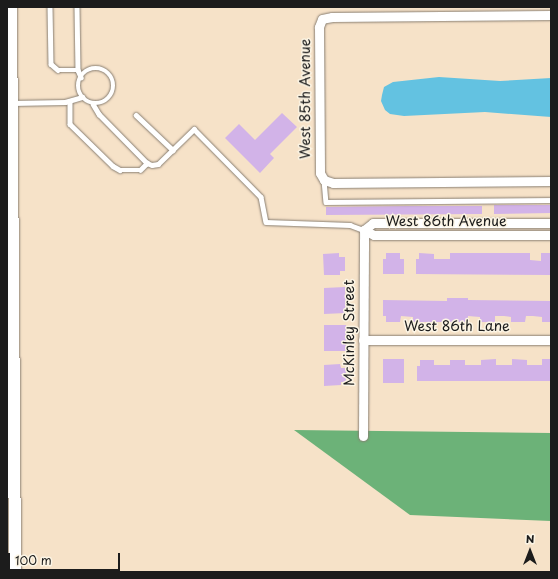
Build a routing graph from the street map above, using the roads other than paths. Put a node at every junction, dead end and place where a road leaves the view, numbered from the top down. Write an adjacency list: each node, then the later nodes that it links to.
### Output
1 (11, 7): 9 (main road)
2 (50, 7): 5 (lane)
3 (77, 7): 5 (lane)
4 (551, 14): 14 (street, West 85th Avenue)
5 (78, 70): 6 (lane)
6 (81, 77): 7 (lane); 10 (lane)
7 (82, 97): 8 (lane); 10 (lane)
8 (70, 101): 9 (lane); 13 (lane)
9 (10, 103): 20 (main road)
10 (93, 104): 13 (lane)
11 (136, 115): 12 (lane)
12 (173, 150): 13 (lane); 18 (lane)
13 (147, 163)
14 (324, 180): 15 (street); 16 (lane)
15 (551, 181)
16 (551, 200)
17 (551, 223): 18 (street, West 86th Avenue)
18 (364, 230): 19 (street, West 86th Avenue); 21 (street, McKinley Street)
19 (551, 236)
20 (10, 255): 23 (main road)
21 (363, 340): 22 (street, West 86th Lane); 24 (street, McKinley Street)
22 (551, 340)
23 (10, 392): 25 (main road)
24 (363, 436)
25 (12, 570)

